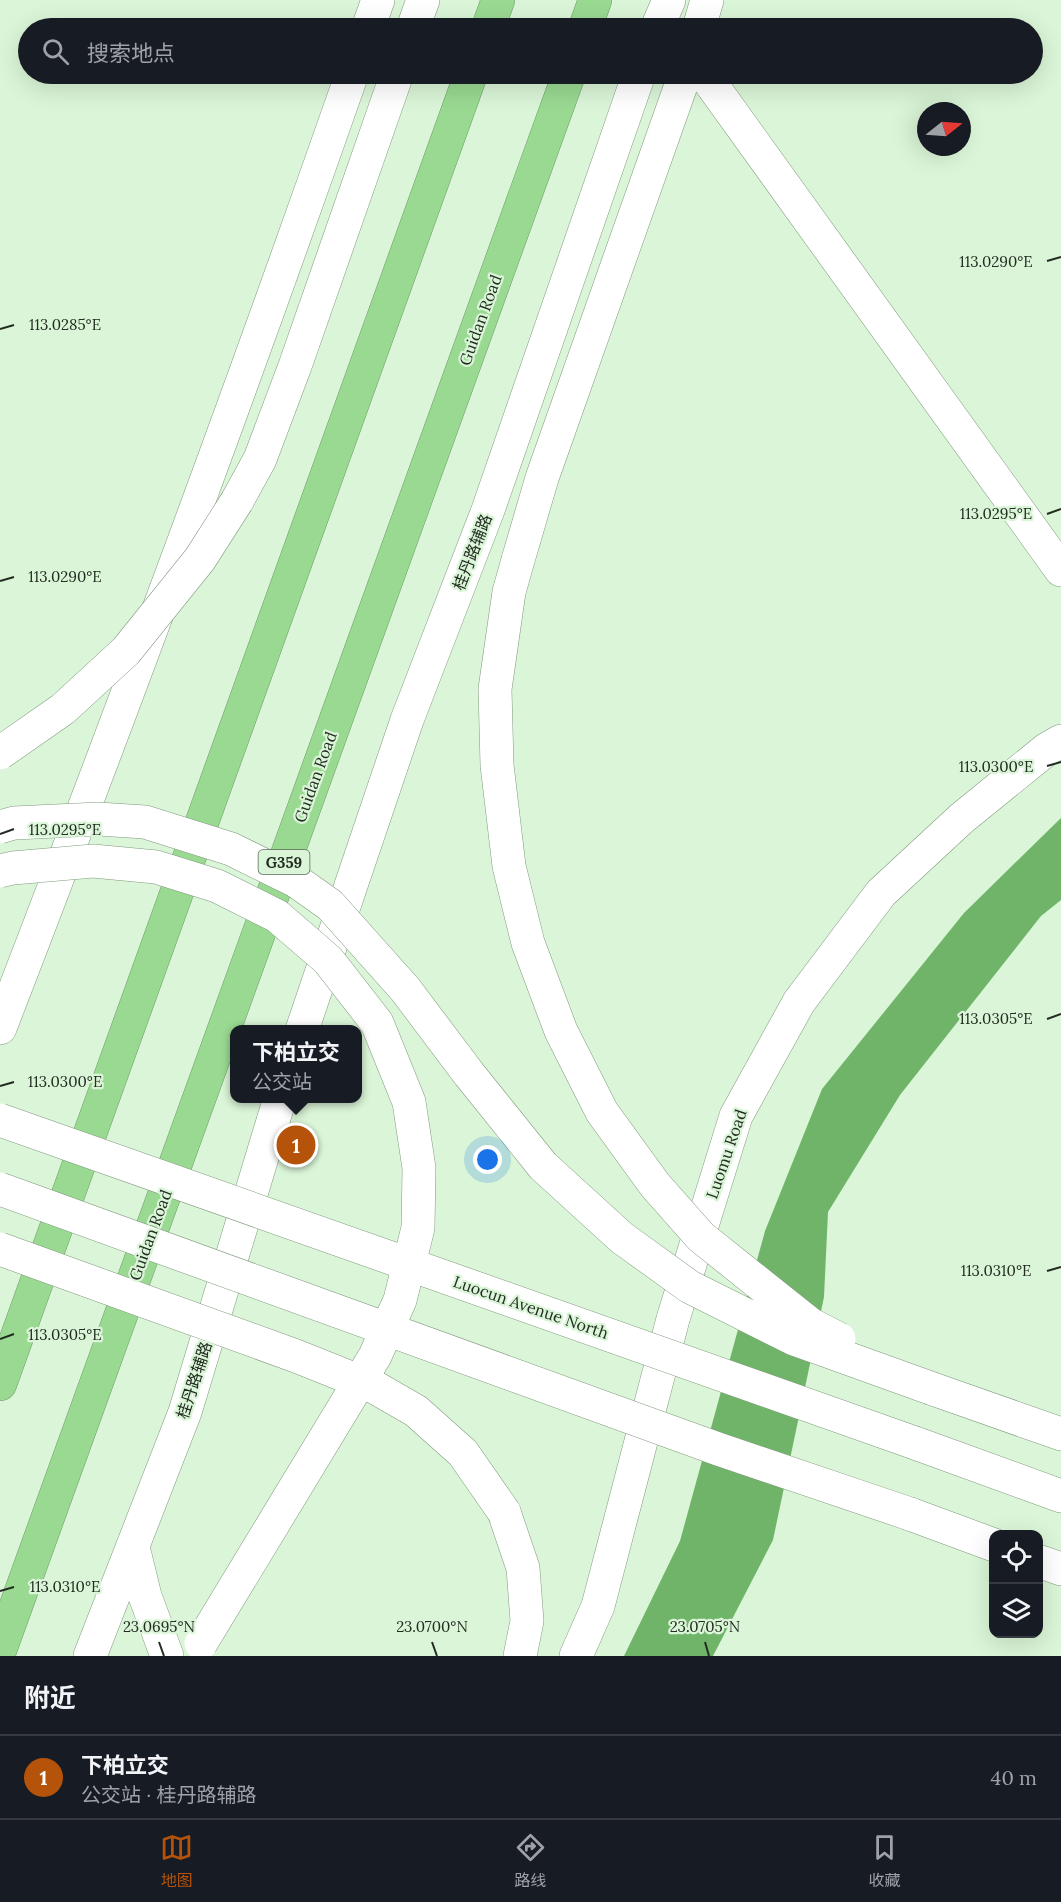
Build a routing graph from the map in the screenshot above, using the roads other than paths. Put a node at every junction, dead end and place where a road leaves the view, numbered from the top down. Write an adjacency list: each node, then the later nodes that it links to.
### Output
1 (378, 0): 7 (main road)
2 (423, 0): 8 (main road)
3 (498, 0): 9 (highway)
4 (595, 0): 10 (highway)
5 (669, 0): 11 (main road)
6 (707, 0): 12 (main road)
7 (372, 18)
8 (417, 18)
9 (492, 18)
10 (589, 18)
11 (661, 18)
12 (702, 18)
13 (349, 84): 26 (main road)
14 (394, 84): 22 (main road, bridge)
15 (467, 84): 31 (highway)
16 (565, 84): 39 (highway, Guidan Road / G359)
17 (636, 84): 25 (main road, 桂丹路辅路)
18 (681, 84): 32 (main road, bridge)
19 (711, 84): 20 (main road)
20 (1061, 570)
21 (1061, 741): 44 (main road, Luomu Road)
22 (0, 753)
23 (0, 826): 32 (main road, bridge)
24 (0, 871): 42 (main road, bridge)
25 (303, 1025)
26 (0, 1028)
27 (278, 1103): 36 (main road, 桂丹路辅路)
28 (0, 1120): 34 (main road, Luocun Avenue North, bridge)
29 (0, 1189): 35 (main road, bridge)
30 (0, 1250): 43 (main road, bridge)
31 (0, 1384)
32 (933, 1389): 33 (main road)
33 (1061, 1434)
34 (1061, 1496)
35 (989, 1544)
36 (133, 1547): 40 (main road, 桂丹路辅路); 41 (main road)
37 (1043, 1563): 38 (main road)
38 (1061, 1569)
39 (0, 1650)
40 (90, 1656)
41 (167, 1656)
42 (194, 1656)
43 (520, 1656)
44 (576, 1656)

